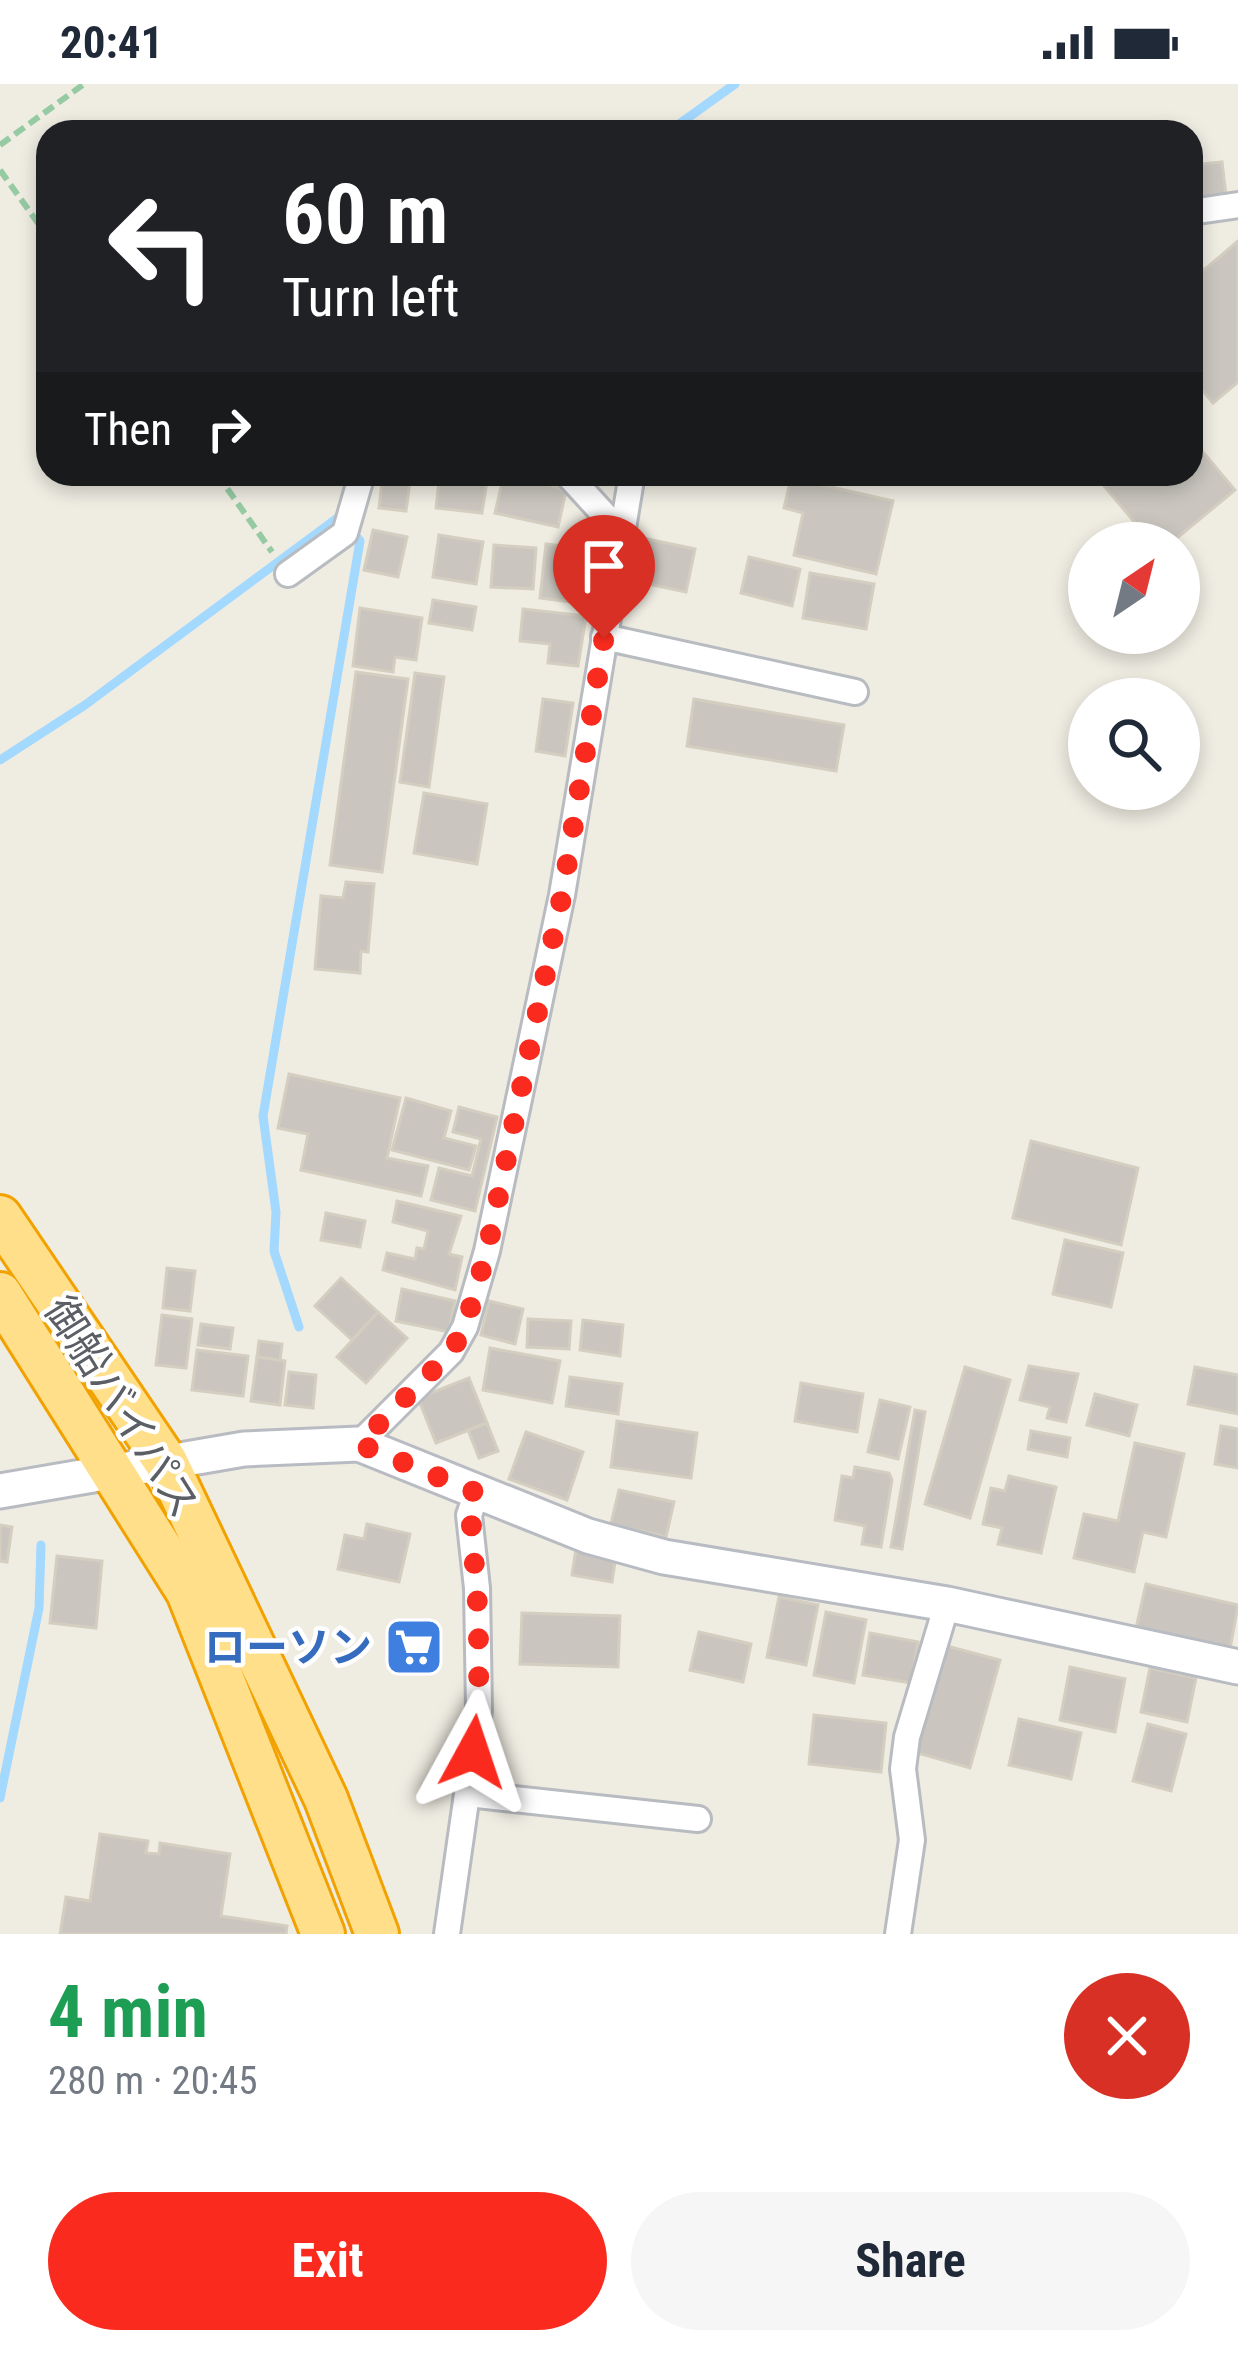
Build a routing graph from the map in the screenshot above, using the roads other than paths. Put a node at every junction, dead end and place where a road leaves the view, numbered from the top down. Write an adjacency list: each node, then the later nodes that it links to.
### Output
1 (1238, 205): 2 (street)
2 (1203, 210)
3 (359, 486): 7 (street)
4 (578, 486): 6 (street)
5 (630, 486): 6 (street)
6 (622, 534): 8 (street)
7 (289, 574)
8 (604, 638): 9 (street); 12 (street)
9 (855, 692)
10 (0, 1217): 13 (highway, 御船バイパス)
11 (0, 1294): 14 (highway)
12 (359, 1444): 13 (street); 16 (street)
13 (166, 1462): 14 (street); 22 (highway, 御船バイパス)
14 (112, 1472): 15 (street); 21 (highway)
15 (0, 1491)
16 (477, 1493): 17 (street); 19 (street)
17 (947, 1604): 18 (street); 24 (street)
18 (1238, 1666)
19 (468, 1794): 20 (street); 23 (street)
20 (698, 1819)
21 (323, 1934)
22 (376, 1934)
23 (447, 1934)
24 (898, 1934)

